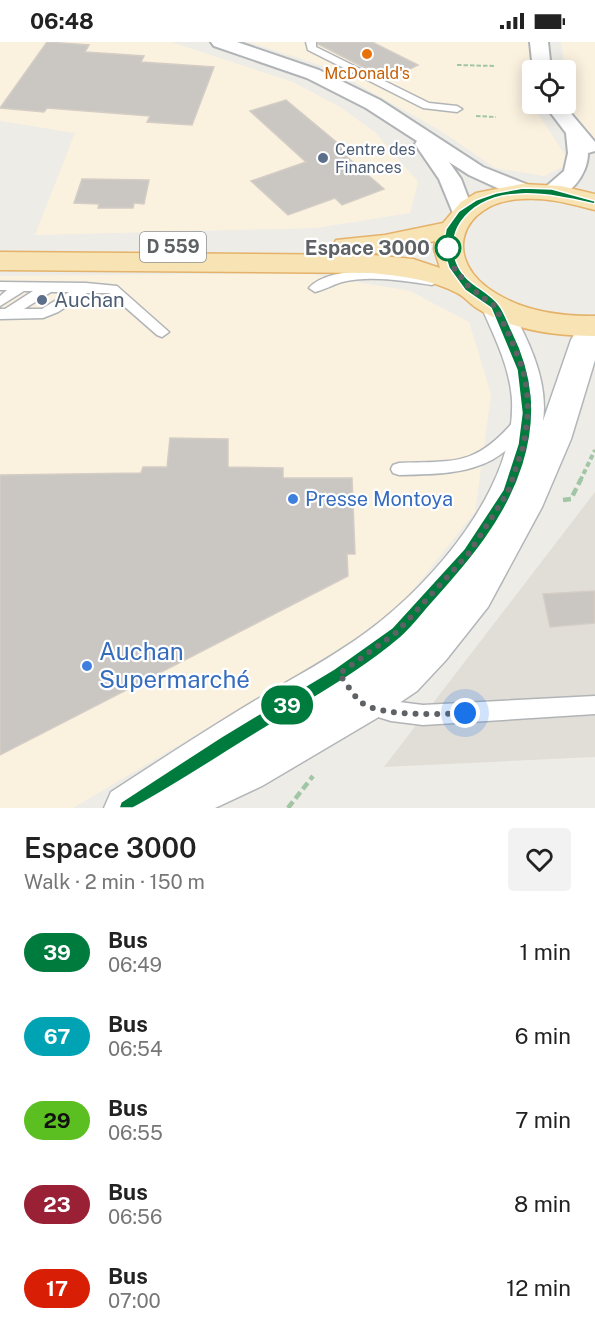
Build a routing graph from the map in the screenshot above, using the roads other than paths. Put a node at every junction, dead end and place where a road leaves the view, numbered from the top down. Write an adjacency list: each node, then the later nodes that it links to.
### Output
1 (220, 42): 8 (street)
2 (311, 42): 5 (lane)
3 (539, 42): 4 (street)
4 (541, 60)
5 (457, 109)
6 (561, 114): 7 (street)
7 (576, 133): 9 (street); 11 (street)
8 (418, 135): 10 (street); 13 (street)
9 (595, 155)
10 (523, 191): 11 (main road); 13 (main road)
11 (552, 191): 12 (main road)
12 (595, 201)
13 (457, 221): 14 (main road, D 559); 21 (main road)
14 (0, 247)
15 (0, 261): 21 (main road, D 559)
16 (0, 286): 17 (lane)
17 (22, 286): 18 (lane); 22 (lane)
18 (49, 287): 19 (lane); 23 (lane)
19 (86, 287): 23 (lane); 25 (lane)
20 (315, 288): 21 (lane)
21 (482, 297): 24 (main road); 26 (street)
22 (0, 302)
23 (4, 314)
24 (594, 326): 29 (street)
25 (162, 332)
26 (528, 413): 27 (lane); 28 (street)
27 (399, 469)
28 (339, 674): 29 (lane); 31 (street)
29 (362, 703): 30 (lane); 32 (street)
30 (595, 705)
31 (127, 808)
32 (164, 808)

